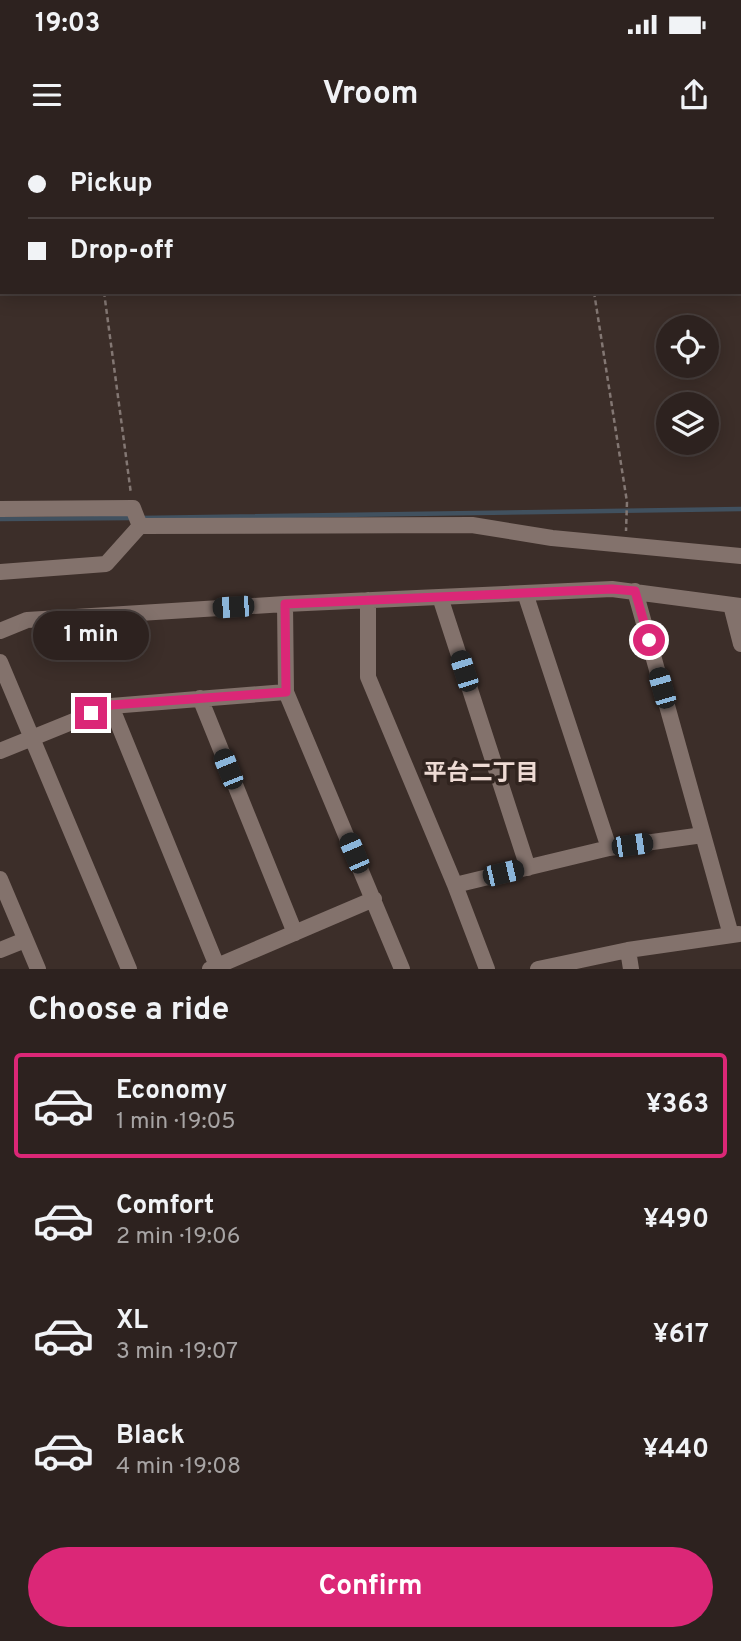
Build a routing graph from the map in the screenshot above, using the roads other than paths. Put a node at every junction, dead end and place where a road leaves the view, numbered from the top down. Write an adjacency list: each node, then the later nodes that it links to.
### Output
1 (0, 509): 2 (street)
2 (140, 526): 3 (street); 4 (street)
3 (741, 556)
4 (0, 572)
5 (635, 591): 6 (street); 10 (street); 19 (street)
6 (526, 593): 7 (street); 20 (street)
7 (440, 597): 8 (street); 21 (street)
8 (368, 600): 9 (street); 23 (street)
9 (285, 604): 11 (street); 14 (street)
10 (736, 606): 12 (street)
11 (0, 631)
12 (741, 644)
13 (0, 662): 17 (street)
14 (286, 692): 15 (street); 24 (street)
15 (200, 698): 16 (street); 25 (street)
16 (111, 705): 17 (street); 30 (street)
17 (32, 738): 18 (street); 32 (street)
18 (0, 751)
19 (703, 835): 20 (street); 26 (street)
20 (609, 848): 21 (street)
21 (528, 868): 23 (street)
22 (0, 879): 27 (street)
23 (455, 885): 34 (street)
24 (374, 899): 25 (street); 33 (street)
25 (295, 933): 30 (street)
26 (736, 934): 29 (street)
27 (26, 940): 28 (street); 31 (street)
28 (0, 950)
29 (628, 950): 35 (street); 36 (street)
30 (213, 967)
31 (38, 969)
32 (129, 969)
33 (402, 969)
34 (487, 969)
35 (538, 969)
36 (631, 969)

